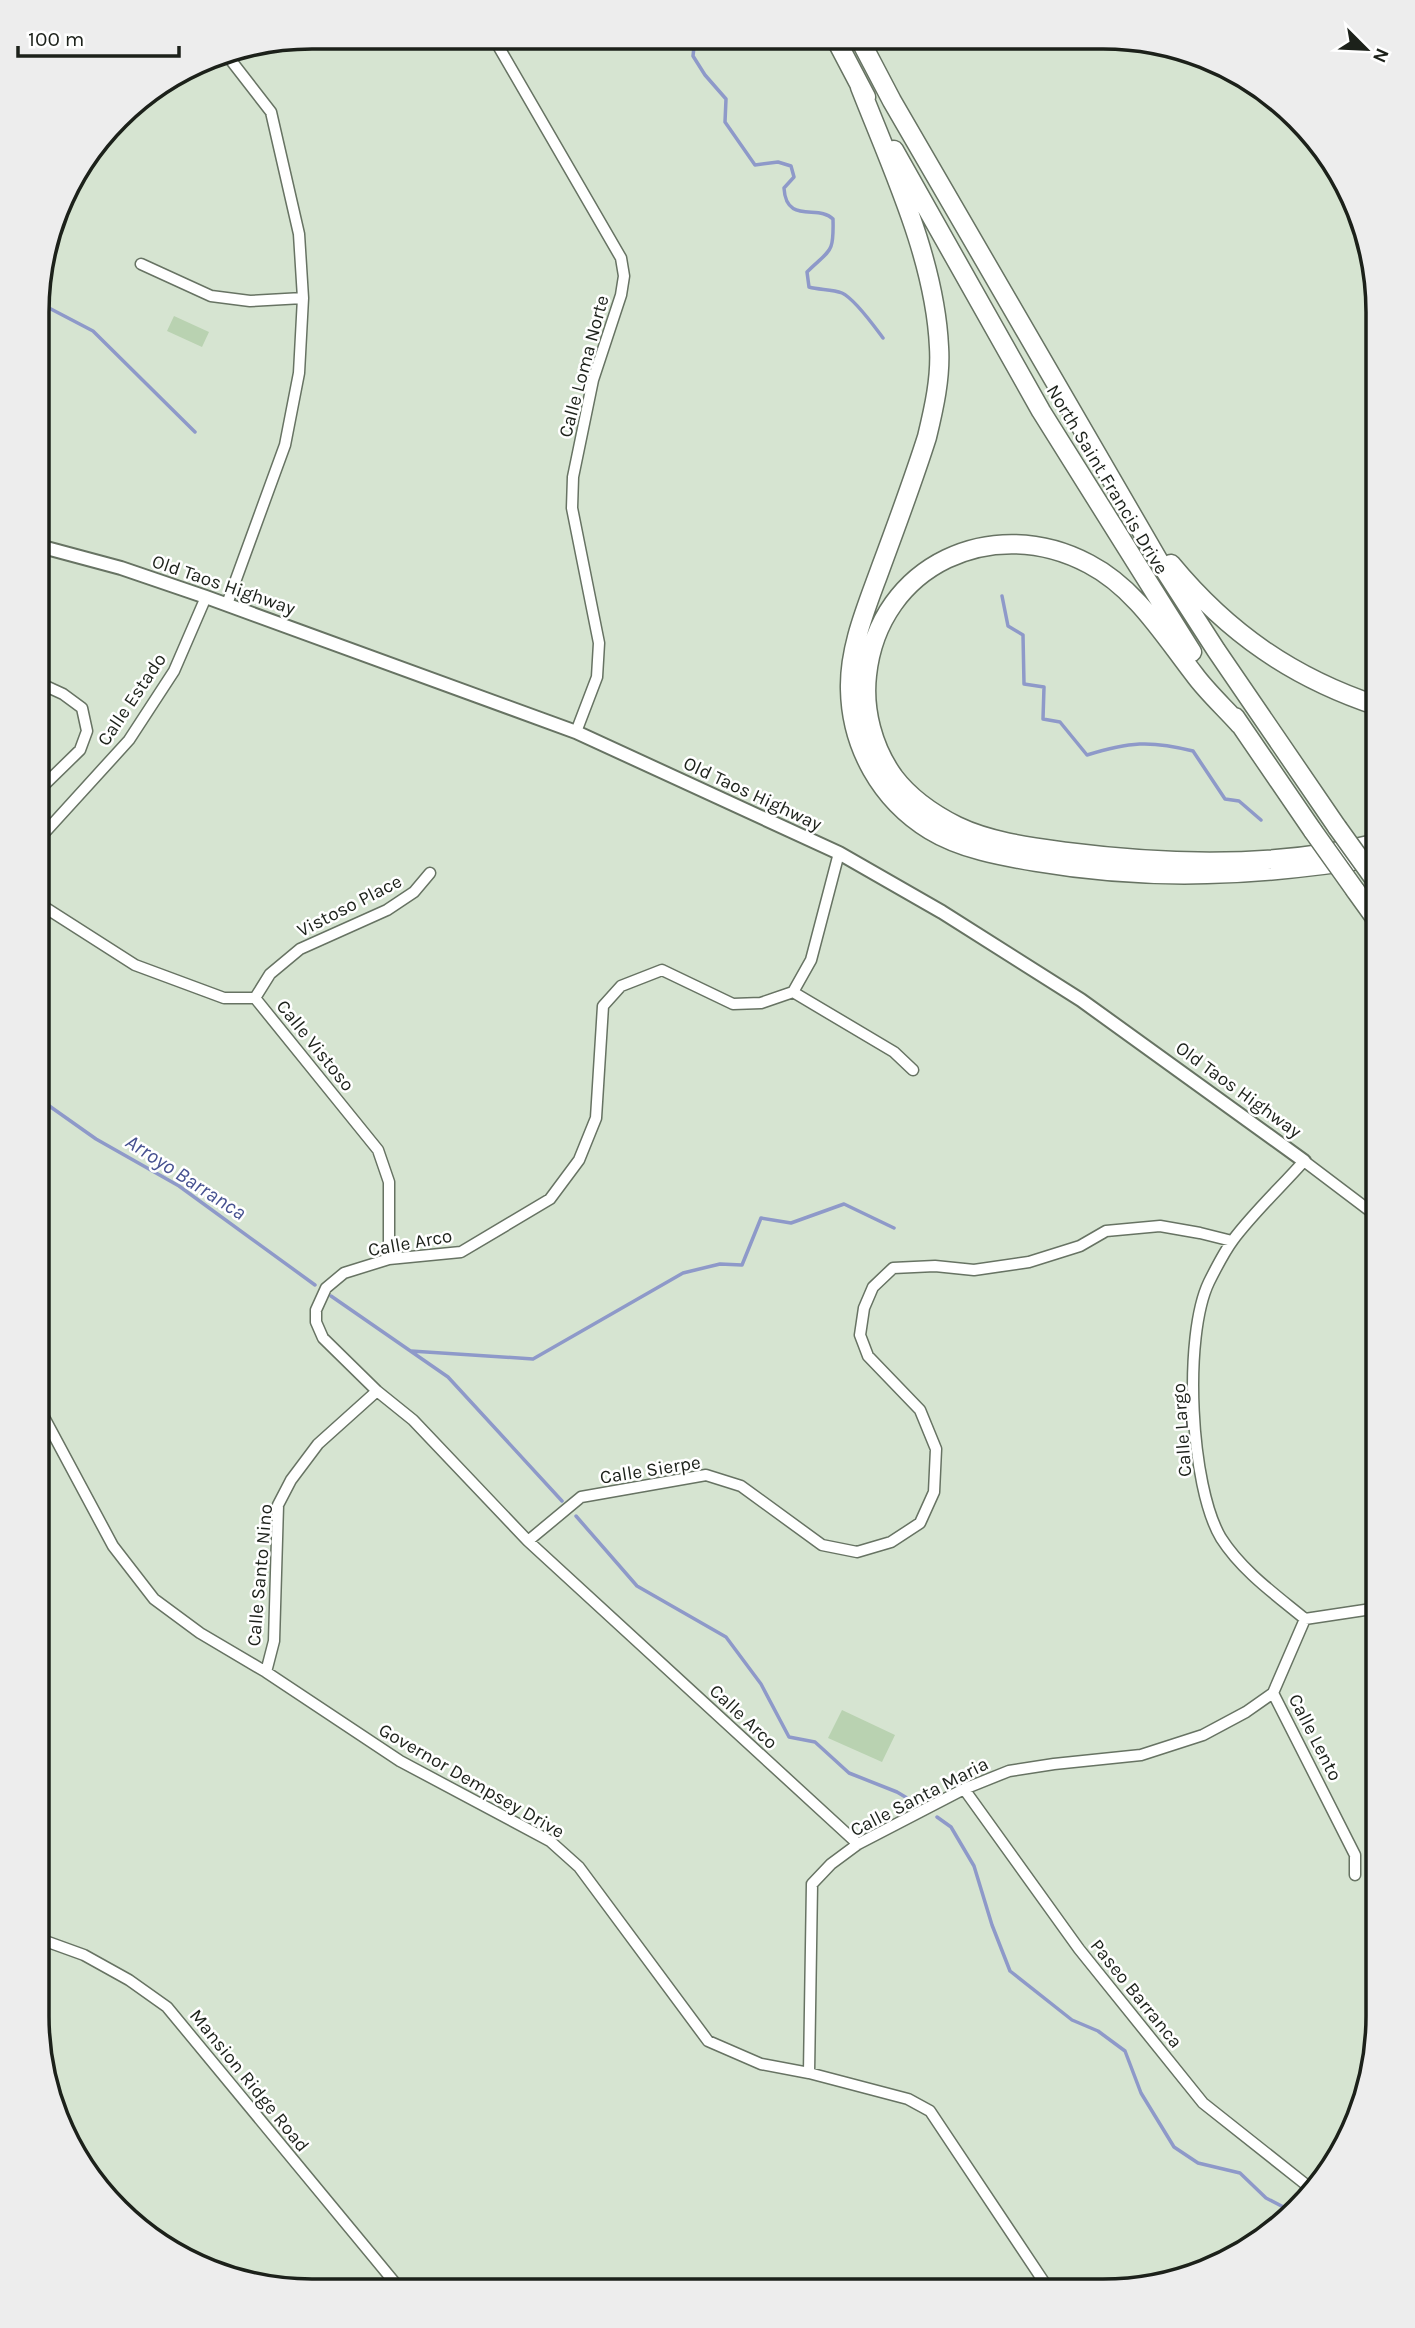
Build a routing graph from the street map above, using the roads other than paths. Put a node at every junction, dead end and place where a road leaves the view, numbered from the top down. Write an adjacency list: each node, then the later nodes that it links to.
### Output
1 (500, 49): 15 (street, Calle Loma Norte)
2 (841, 49): 5 (highway, North Saint Francis Drive)
3 (865, 49): 8 (highway, North Saint Francis Drive)
4 (232, 62): 7 (street)
5 (860, 87): 14 (highway, North Saint Francis Drive); 20 (highway)
6 (141, 264): 7 (street)
7 (303, 298): 11 (street)
8 (1132, 518): 13 (highway); 21 (highway, North Saint Francis Drive, bridge)
9 (49, 549): 10 (street, Old Taos Highway)
10 (206, 597): 11 (street, Old Taos Highway); 17 (street, Calle Estado)
11 (227, 604): 15 (street, Old Taos Highway)
12 (49, 688): 16 (street)
13 (1366, 702)
14 (1240, 725): 18 (highway); 23 (highway, North Saint Francis Drive, bridge)
15 (576, 732): 19 (street, Old Taos Highway)
16 (49, 780)
17 (49, 828)
18 (1366, 845)
19 (839, 853): 25 (street); 28 (street, Old Taos Highway)
20 (1366, 859)
21 (1366, 867)
22 (430, 873): 26 (street, Vistoso Place)
23 (1366, 905)
24 (49, 910): 26 (street, Calle Vistoso)
25 (793, 992): 27 (street); 31 (street, Calle Arco)
26 (255, 998): 31 (street, Calle Vistoso)
27 (912, 1070)
28 (1304, 1161): 29 (street, Old Taos Highway); 30 (street, Calle Largo)
29 (1366, 1208)
30 (1232, 1241): 34 (street, Calle Sierpe); 36 (street, Calle Largo)
31 (389, 1259): 32 (street, Calle Arco)
32 (377, 1391): 34 (street, Calle Arco); 37 (street, Calle Santo Nino)
33 (49, 1427): 37 (street, Governor Dempsey Drive)
34 (528, 1541): 40 (street, Calle Arco)
35 (1366, 1610): 36 (street)
36 (1306, 1619): 38 (street)
37 (266, 1672): 43 (street, Governor Dempsey Drive)
38 (1273, 1693): 39 (street, Calle Santa Maria); 41 (street, Calle Lento)
39 (964, 1789): 40 (street, Calle Santa Maria); 44 (street, Paseo Barranca)
40 (858, 1844): 43 (street, Calle Santa Maria)
41 (1354, 1875)
42 (49, 1942): 45 (street, Mansion Ridge Road)
43 (809, 2073): 46 (street, Governor Dempsey Drive)
44 (1305, 2184)
45 (392, 2279)
46 (1042, 2279)

